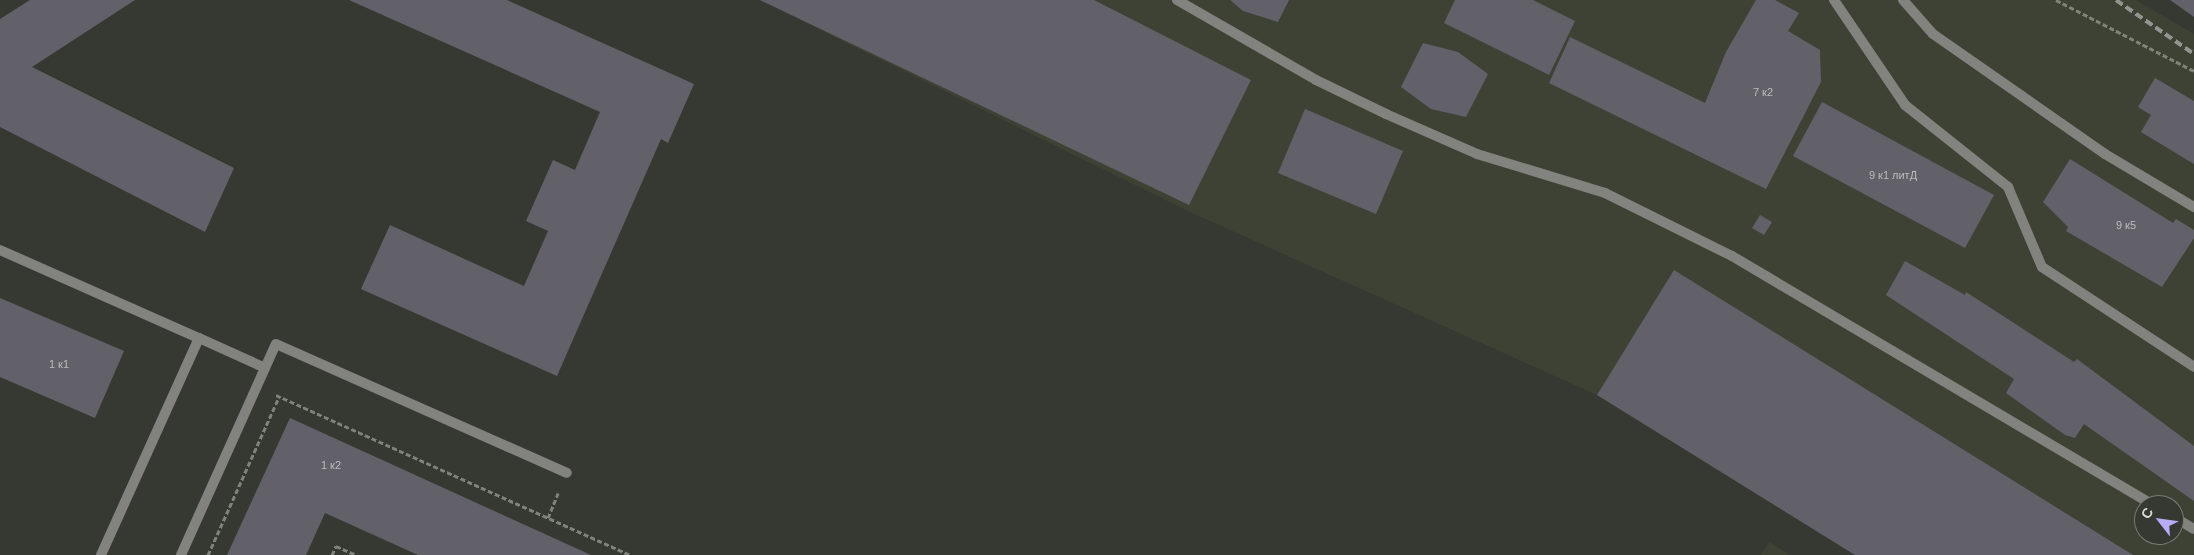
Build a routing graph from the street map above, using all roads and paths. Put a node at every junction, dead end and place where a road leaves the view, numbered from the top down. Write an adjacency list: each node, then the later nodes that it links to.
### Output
1 (1177, 0): 14 (lane)
2 (1834, 0): 9 (lane)
3 (1903, 0): 6 (lane)
4 (2056, 0): 5 (path)
5 (2194, 71)
6 (2194, 207)
7 (0, 250): 8 (lane)
8 (199, 338): 10 (lane); 16 (lane)
9 (2194, 367)
10 (264, 368): 11 (lane); 13 (lane)
11 (256, 387): 12 (path); 17 (lane)
12 (279, 397): 15 (path); 18 (path)
13 (567, 473): 15 (path)
14 (2136, 495)
15 (548, 518): 21 (path)
16 (101, 555)
17 (181, 555)
18 (208, 555)
19 (332, 555): 20 (path)
20 (356, 555)
21 (631, 555)

